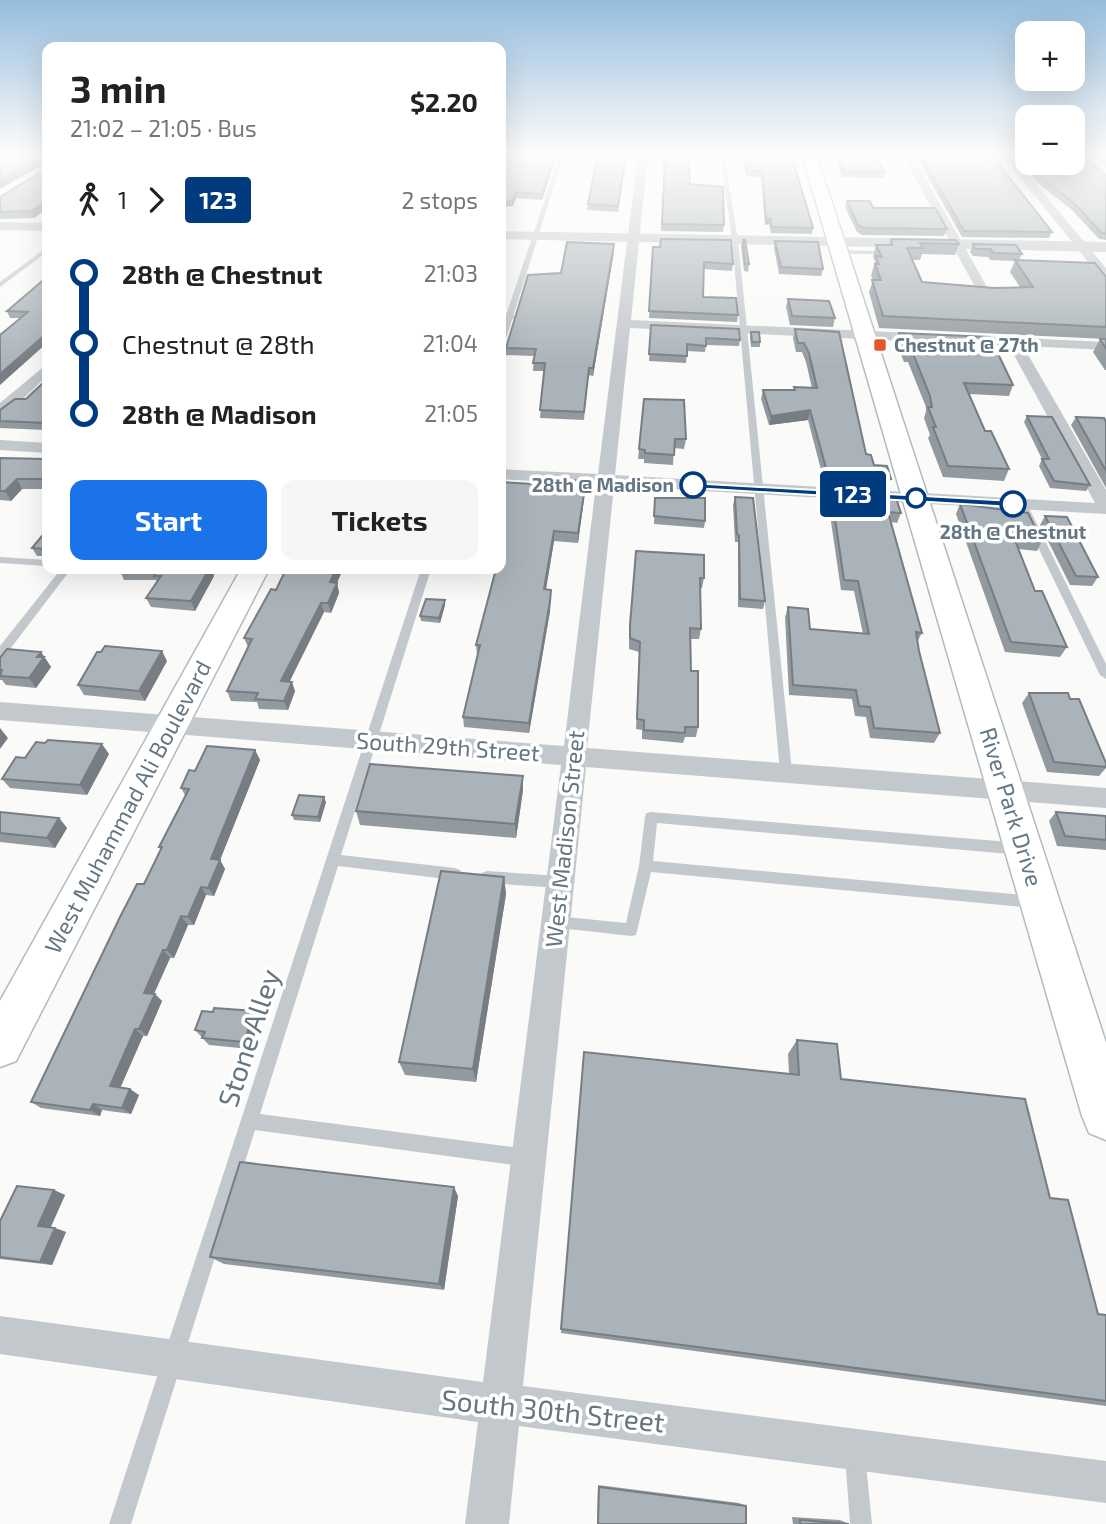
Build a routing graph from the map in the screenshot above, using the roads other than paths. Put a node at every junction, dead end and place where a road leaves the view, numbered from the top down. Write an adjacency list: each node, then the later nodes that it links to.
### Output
1 (539, 225): 10 (lane)
2 (635, 225): 11 (street, West Madison Street)
3 (733, 225): 12 (lane)
4 (831, 225): 15 (main road, River Park Drive)
5 (946, 225): 13 (street)
6 (1065, 225): 14 (street)
7 (0, 226): 8 (street)
8 (42, 226)
9 (506, 235): 10 (street)
10 (536, 236): 11 (street); 21 (lane)
11 (634, 238): 12 (street); 22 (street, West Madison Street)
12 (735, 240): 15 (street); 23 (lane)
13 (957, 244): 14 (street); 15 (street); 20 (street)
14 (1082, 246): 16 (street); 18 (street)
15 (838, 247): 24 (main road, River Park Drive)
16 (1106, 247)
17 (42, 253): 19 (lane)
18 (1106, 276)
19 (0, 285)
20 (985, 294)
21 (506, 315)
22 (624, 324): 23 (street); 32 (street, West Madison Street)
23 (743, 330): 24 (street); 33 (lane)
24 (865, 335): 25 (street); 34 (main road, River Park Drive)
25 (1013, 341): 26 (street); 36 (street)
26 (1106, 346)
27 (42, 373): 28 (street)
28 (0, 412)
29 (0, 445): 30 (street)
30 (42, 448)
31 (506, 474): 32 (street)
32 (606, 481): 33 (street); 47 (street, West Madison Street)
33 (761, 490): 34 (street); 48 (lane)
34 (916, 498): 35 (street); 49 (main road, River Park Drive)
35 (1022, 504): 36 (street); 43 (lane)
36 (1106, 508)
37 (0, 560): 38 (lane)
38 (42, 563)
39 (62, 574): 42 (lane)
40 (253, 574): 45 (main road, West Muhammad Ali Boulevard)
41 (424, 574): 46 (lane, Stone Alley)
42 (0, 654)
43 (1106, 675)
44 (0, 711): 45 (street, South 29th Street)
45 (171, 726): 46 (street, South 29th Street); 57 (main road, West Muhammad Ali Boulevard)
46 (372, 742): 47 (street, South 29th Street); 52 (lane, Stone Alley)
47 (574, 757): 48 (street, South 29th Street); 54 (street, West Madison Street)
48 (786, 772): 49 (street, South 29th Street)
49 (1007, 790): 50 (street, South 29th Street); 51 (main road, River Park Drive)
50 (1106, 798)
51 (1024, 850): 53 (lane); 55 (main road, River Park Drive)
52 (334, 860): 54 (lane); 59 (lane, Stone Alley)
53 (646, 866): 55 (lane); 56 (lane)
54 (560, 882): 56 (street, West Madison Street)
55 (1041, 903): 58 (main road, River Park Drive)
56 (556, 922): 60 (street, West Madison Street)
57 (0, 1045)
58 (1106, 1116)
59 (249, 1121): 60 (lane); 62 (lane, Stone Alley)
60 (529, 1158): 63 (street, West Madison Street)
61 (0, 1335): 62 (street, South 30th Street)
62 (171, 1360): 63 (street, South 30th Street); 66 (lane, Stone Alley)
63 (500, 1405): 64 (street, South 30th Street); 67 (street, West Madison Street)
64 (854, 1449): 65 (street, South 30th Street); 68 (lane)
65 (1106, 1482)
66 (120, 1524)
67 (486, 1524)
68 (861, 1524)

